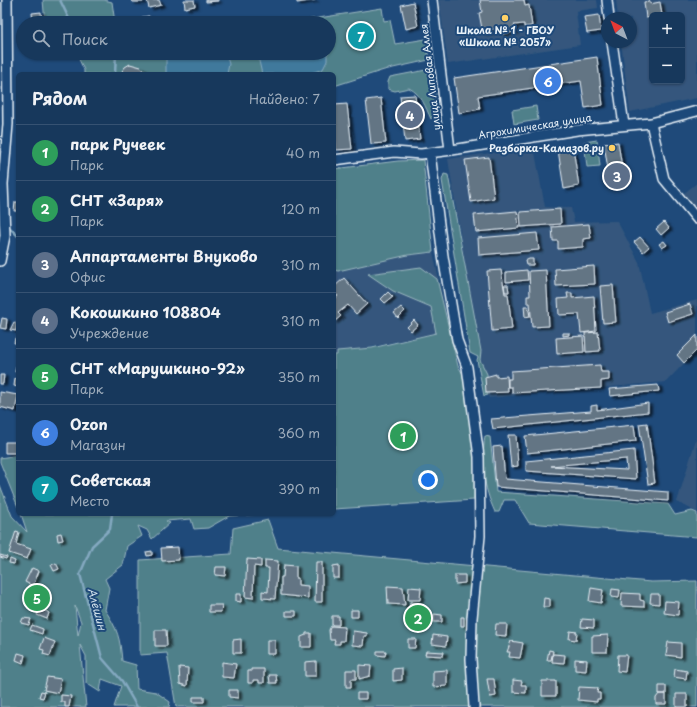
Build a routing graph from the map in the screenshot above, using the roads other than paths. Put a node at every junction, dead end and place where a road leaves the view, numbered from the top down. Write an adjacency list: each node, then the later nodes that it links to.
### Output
1 (6, 0): 13 (street)
2 (432, 0): 9 (street, улица Липовая Аллея)
3 (607, 0): 4 (street)
4 (608, 12)
5 (613, 48): 8 (street)
6 (697, 111): 7 (street, Агрохимическая улица)
7 (651, 123): 8 (street, Агрохимическая улица); 12 (street)
8 (624, 125): 9 (street, Агрохимическая улица)
9 (450, 150): 10 (street, Агрохимическая улица)
10 (430, 153): 11 (street, Агрохимическая улица); 14 (street)
11 (336, 160)
12 (697, 219)
13 (0, 262)
14 (474, 707)

